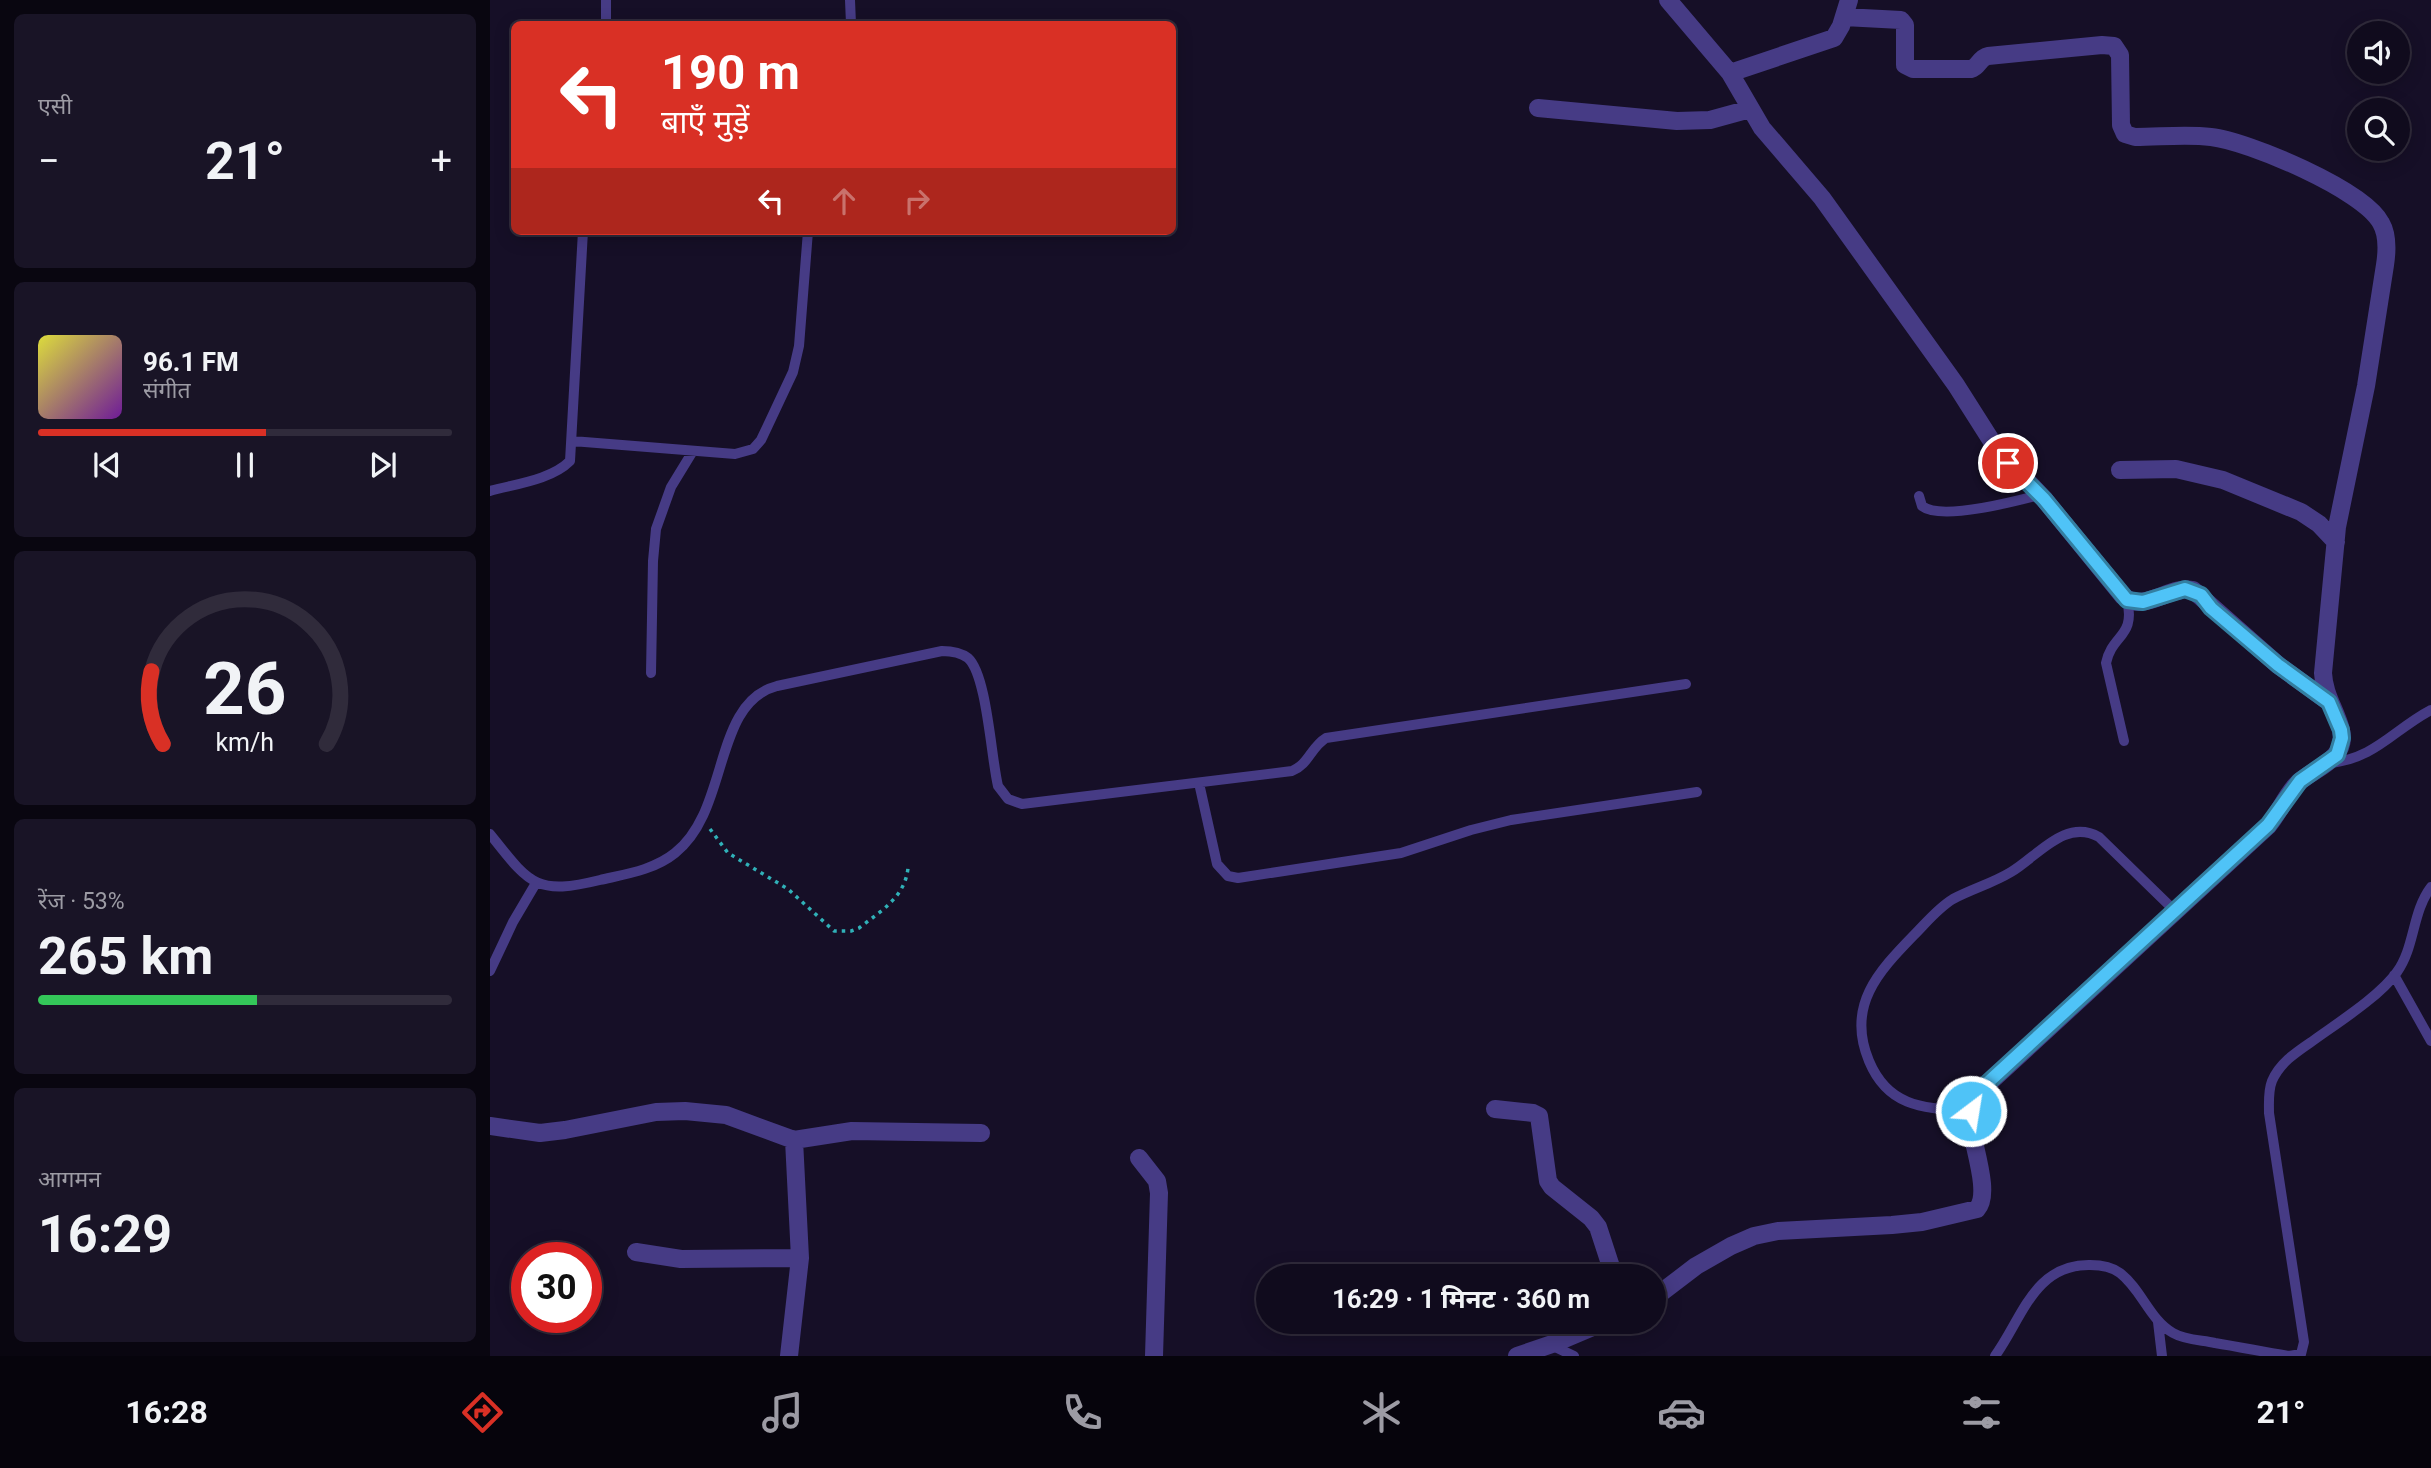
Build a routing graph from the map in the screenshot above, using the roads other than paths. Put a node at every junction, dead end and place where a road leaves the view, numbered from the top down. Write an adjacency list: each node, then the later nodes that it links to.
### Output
1 (606, 0): 5 (lane)
2 (850, 0): 6 (lane)
3 (1668, 0): 7 (street)
4 (1847, 8): 7 (street); 18 (street)
5 (606, 21)
6 (851, 21)
7 (1730, 73): 9 (street)
8 (1538, 108): 9 (street)
9 (1750, 109): 16 (street)
10 (583, 235): 12 (lane)
11 (808, 235): 13 (lane)
12 (572, 441): 13 (lane); 15 (lane)
13 (693, 451): 20 (lane)
14 (2120, 470): 18 (street)
15 (490, 491)
16 (2039, 495): 17 (lane); 19 (street)
17 (1919, 496)
18 (2336, 542): 22 (street)
19 (2127, 600): 22 (street); 24 (lane)
20 (651, 673)
21 (1686, 684): 26 (lane)
22 (2329, 702): 25 (street)
23 (2431, 710): 25 (lane)
24 (2124, 741)
25 (2329, 762): 31 (street)
26 (1199, 783): 27 (lane); 29 (lane)
27 (1697, 792)
28 (490, 834): 29 (lane)
29 (536, 883): 32 (lane)
30 (2431, 887): 33 (lane)
31 (2175, 912): 36 (street); 36 (lane)
32 (490, 971)
33 (2394, 975): 34 (lane); 45 (lane)
34 (2431, 1041)
35 (1495, 1109): 43 (street)
36 (1971, 1111): 44 (street)
37 (490, 1126): 39 (street)
38 (981, 1133): 39 (street)
39 (794, 1140): 42 (street)
40 (1139, 1158): 50 (street)
41 (636, 1252): 42 (street)
42 (800, 1258): 49 (street)
43 (1610, 1264)
44 (1666, 1289)
45 (2158, 1322): 48 (lane); 53 (lane)
46 (1577, 1334): 47 (street)
47 (1551, 1345): 51 (street); 52 (lane)
48 (2000, 1353)
49 (789, 1356)
50 (1154, 1356)
51 (1517, 1356)
52 (1574, 1356)
53 (2162, 1356)

